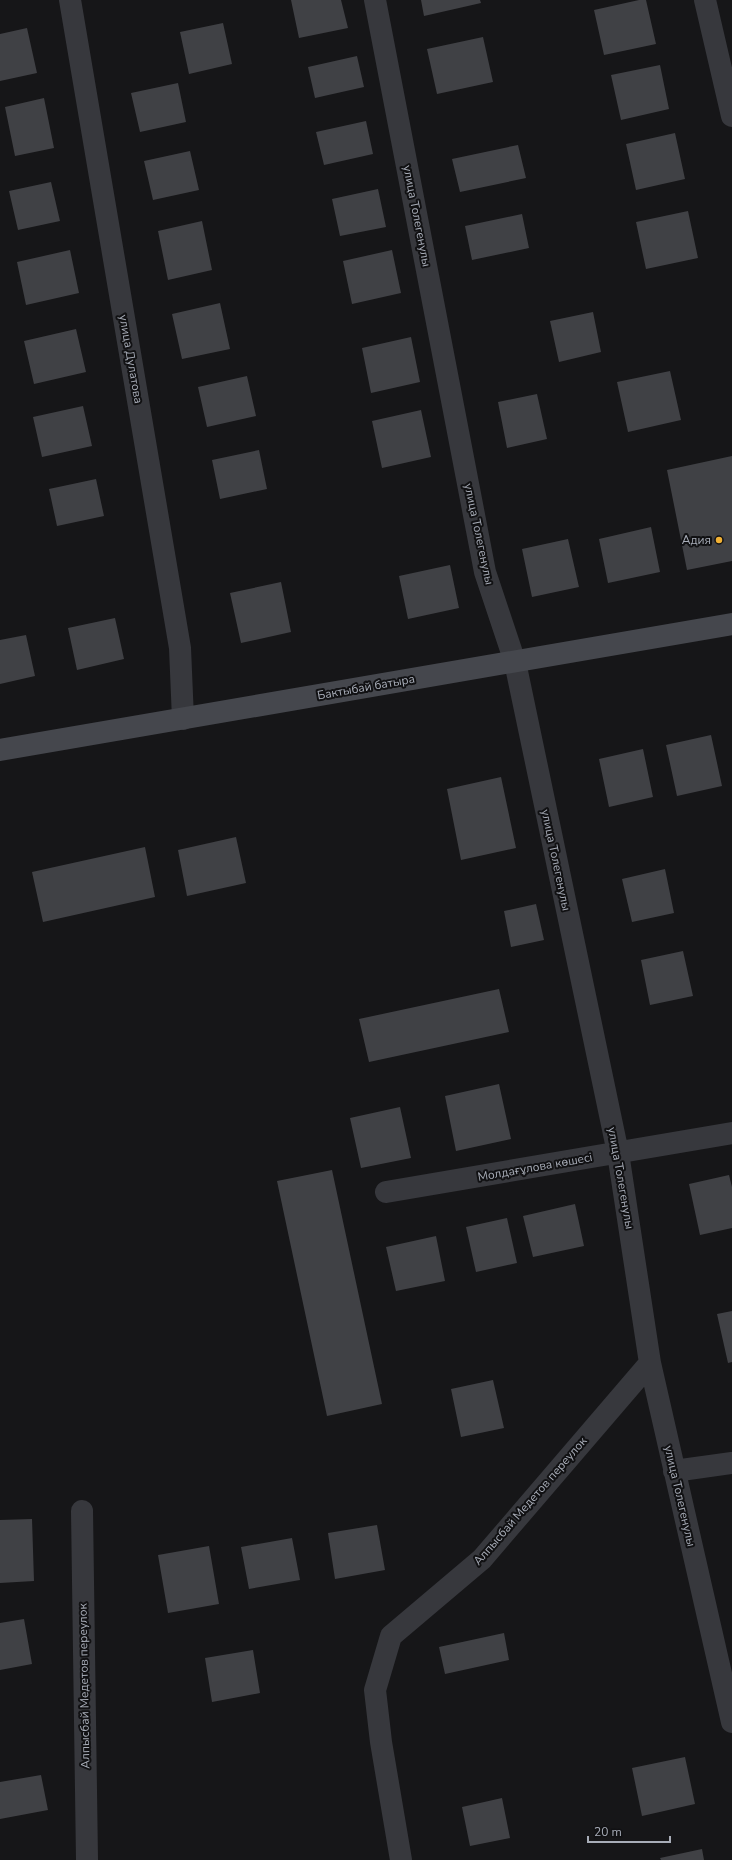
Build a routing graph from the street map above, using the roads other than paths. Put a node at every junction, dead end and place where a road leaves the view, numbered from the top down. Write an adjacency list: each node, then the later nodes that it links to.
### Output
1 (70, 0): 7 (street, улица Дулатова)
2 (375, 0): 6 (street, улица Толегенулы)
3 (705, 0): 4 (street)
4 (732, 116)
5 (732, 624): 6 (street, Бактыбай батыра)
6 (515, 662): 7 (street, Бактыбай батыра); 10 (street, улица Толегенулы)
7 (183, 719): 8 (street, Бактыбай батыра)
8 (0, 750)
9 (732, 1133): 10 (street, Молдағұлова көшесі)
10 (618, 1153): 11 (street, Молдағұлова көшесі); 12 (street, улица Толегенулы)
11 (386, 1192)
12 (650, 1363): 14 (street, улица Толегенулы); 18 (street, Алпысбай Медетов переулок)
13 (732, 1463): 14 (street)
14 (674, 1471): 16 (street, улица Толегенулы)
15 (82, 1511): 17 (street, Алпысбай Медетов переулок)
16 (732, 1722)
17 (87, 1860)
18 (401, 1860)

